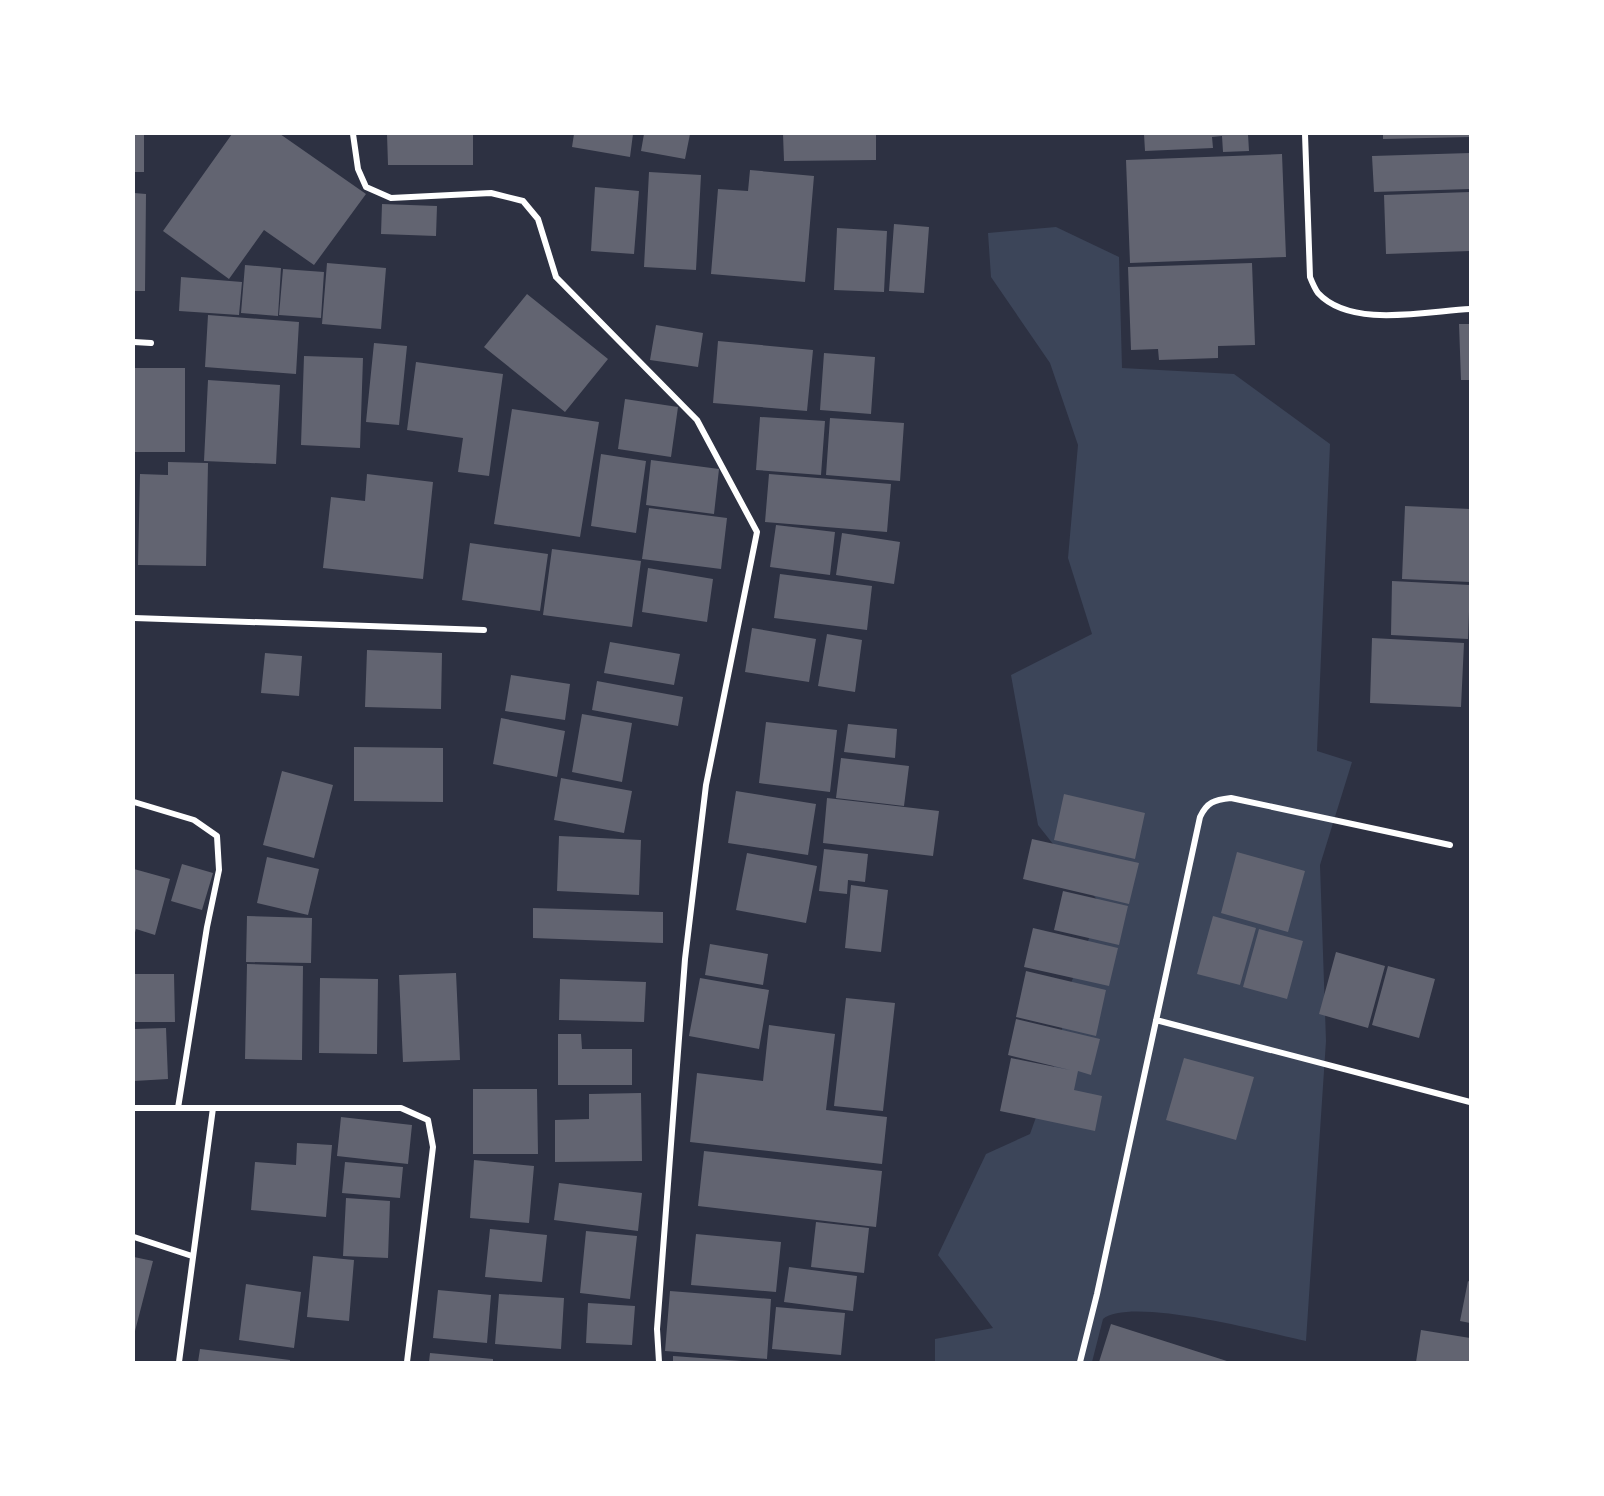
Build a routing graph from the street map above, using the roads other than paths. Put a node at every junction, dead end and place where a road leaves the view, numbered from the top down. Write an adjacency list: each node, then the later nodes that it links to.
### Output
1 (353, 134): 19 (street)
2 (1305, 134): 3 (street)
3 (1470, 309)
4 (134, 342): 5 (street)
5 (151, 343)
6 (134, 618): 7 (street)
7 (484, 630)
8 (134, 802): 13 (street)
9 (1450, 845): 10 (street)
10 (1156, 1020): 11 (street); 20 (street)
11 (1470, 1102)
12 (134, 1108): 13 (street)
13 (178, 1108): 14 (street)
14 (213, 1108): 16 (street); 18 (street)
15 (134, 1237): 16 (street)
16 (192, 1256): 17 (street)
17 (179, 1362)
18 (407, 1362)
19 (659, 1362)
20 (1080, 1362)

